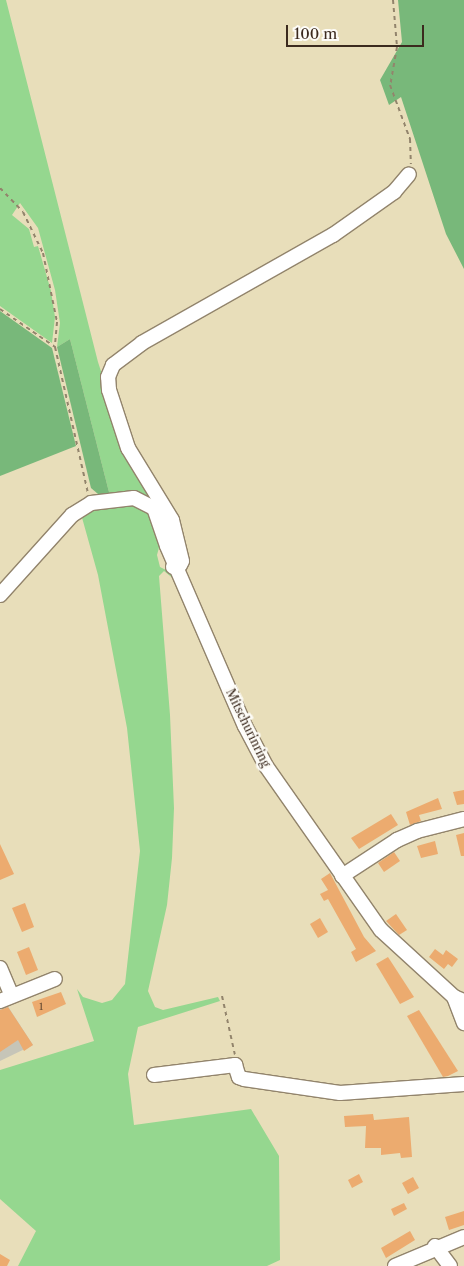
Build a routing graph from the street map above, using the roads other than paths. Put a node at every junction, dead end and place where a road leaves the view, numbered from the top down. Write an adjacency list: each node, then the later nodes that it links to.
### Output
1 (409, 174): 2 (street)
2 (177, 567): 3 (street, Mitschurinring); 5 (street, Mitschurinring)
3 (0, 595)
4 (464, 819): 5 (street)
5 (342, 876): 9 (street, Mitschurinring)
6 (0, 968): 8 (street)
7 (55, 979): 8 (street)
8 (6, 998)
9 (459, 999): 10 (street)
10 (464, 1023)
11 (154, 1075): 12 (street)
12 (464, 1084)
13 (464, 1236): 14 (street)
14 (436, 1246): 15 (street); 16 (street)
15 (395, 1266)
16 (450, 1266)

